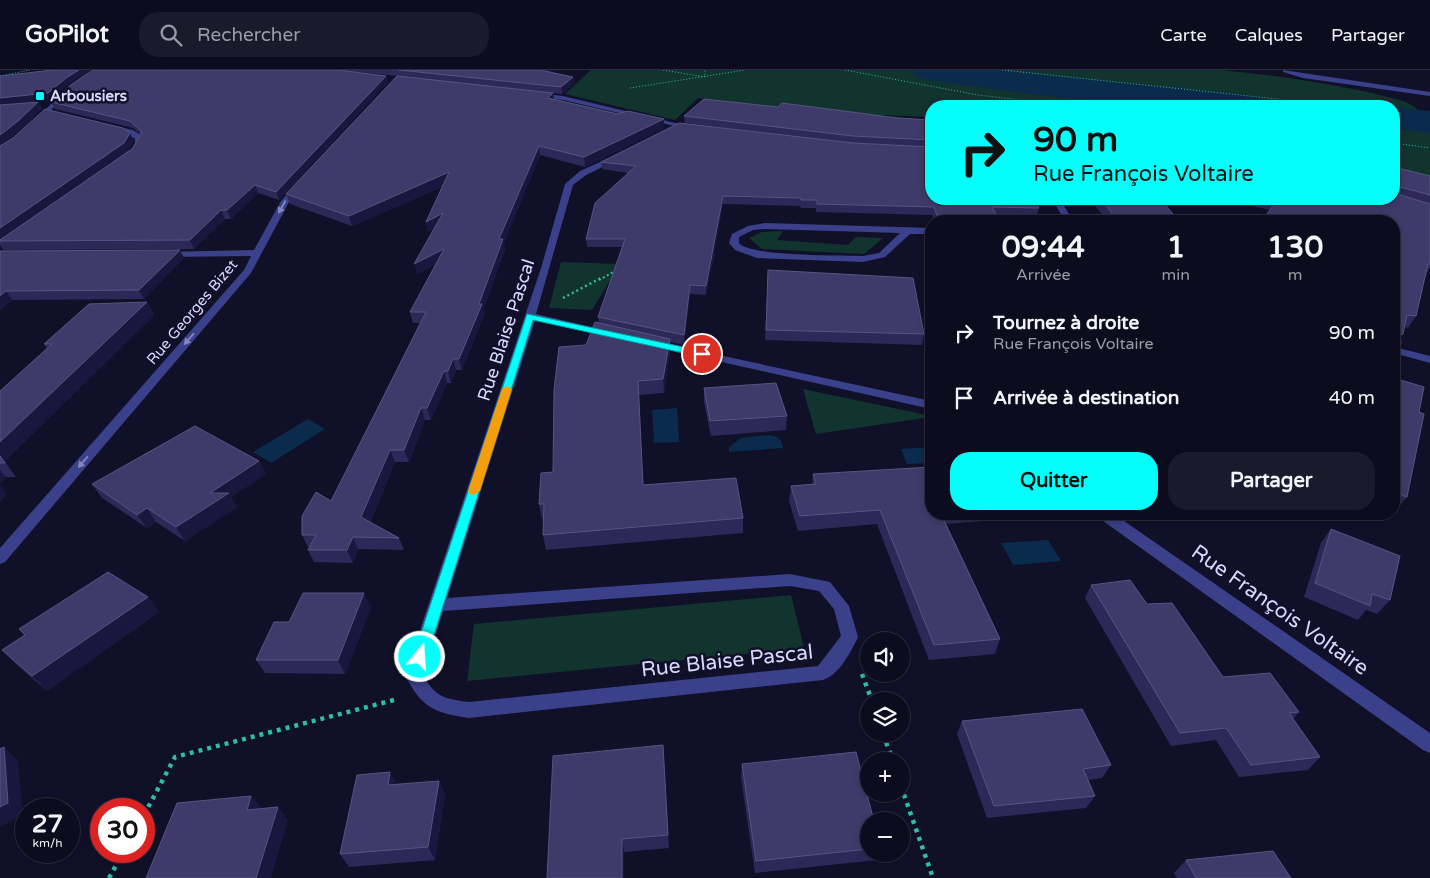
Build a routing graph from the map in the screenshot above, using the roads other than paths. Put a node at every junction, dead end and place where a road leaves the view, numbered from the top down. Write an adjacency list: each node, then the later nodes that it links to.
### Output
1 (1285, 71): 4 (street)
2 (73, 86): 5 (street)
3 (531, 94): 8 (street)
4 (1430, 94)
5 (47, 107): 6 (street); 10 (street)
6 (55, 113)
7 (96, 123): 13 (street)
8 (678, 126): 9 (street); 11 (street)
9 (704, 130)
10 (27, 131)
11 (661, 134)
12 (635, 147): 19 (street, Rue Blaise Pascal)
13 (124, 159)
14 (305, 179): 17 (street, Rue Georges Bizet, one-way to 17)
15 (908, 231): 15 (street); 16 (street)
16 (925, 231)
17 (258, 253): 18 (street); 26 (street, Rue Georges Bizet, one-way to 26)
18 (149, 254)
19 (530, 316): 20 (street); 27 (street, Rue Blaise Pascal)
20 (616, 335)
21 (645, 342): 24 (street)
22 (1400, 352): 23 (street)
23 (1430, 360)
24 (925, 403)
25 (1113, 520): 28 (street, Rue François Voltaire)
26 (0, 558)
27 (437, 605): 27 (street, Rue Blaise Pascal)
28 (1430, 744)

